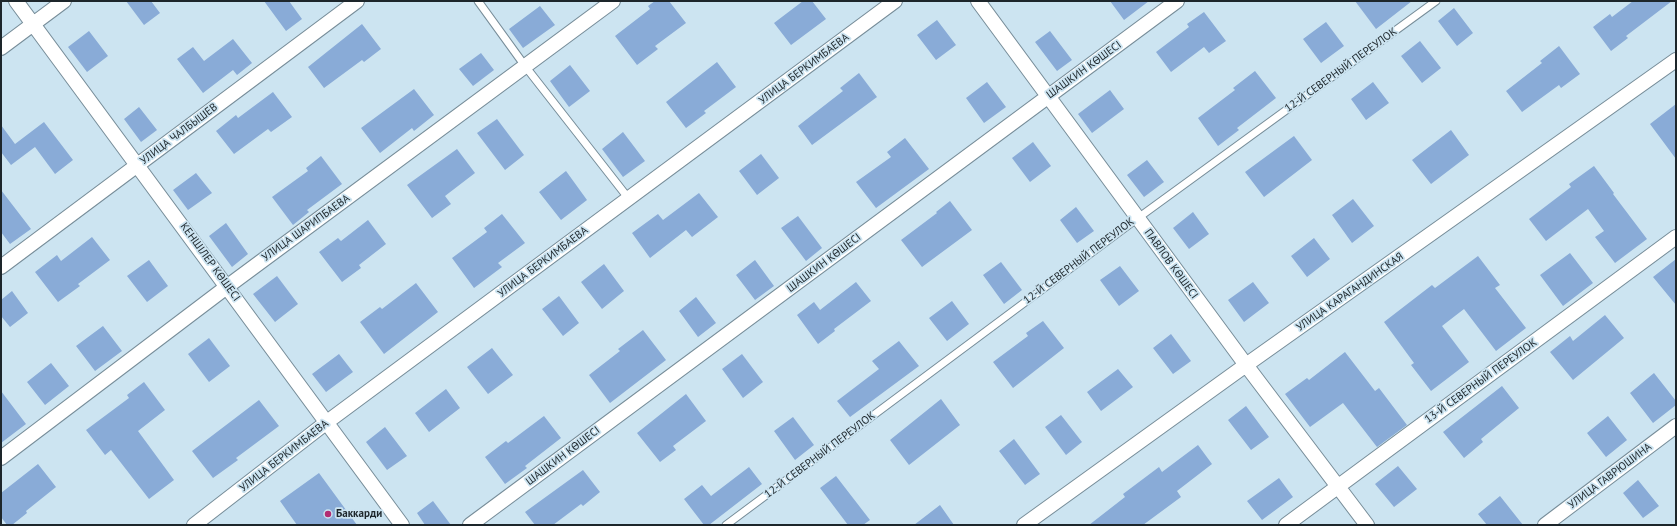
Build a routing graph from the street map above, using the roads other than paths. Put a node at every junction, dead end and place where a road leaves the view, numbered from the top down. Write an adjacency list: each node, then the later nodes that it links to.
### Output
1 (16, 1): 10 (street, КЕНШІЛЕР КӨШЕСІ)
2 (64, 1): 10 (street)
3 (357, 1): 15 (street, УЛИЦА ЧАЛБЫШЕВ)
4 (478, 1): 13 (lane)
5 (613, 1): 13 (street, УЛИЦА ШАРИПБАЕВА)
6 (895, 1): 16 (street, УЛИЦА БЕРКИМБАЕВА)
7 (978, 1): 14 (street, ПАВЛОВ КӨШЕСІ)
8 (1177, 1): 14 (street, ШАШКИН КӨШЕСІ)
9 (1436, 1): 17 (lane, 12-Й СЕВЕРНЫЙ ПЕРЕУЛОК)
10 (33, 23): 11 (street); 15 (street, КЕНШІЛЕР КӨШЕСІ)
11 (1, 48)
12 (1676, 60): 21 (street, УЛИЦА КАРАГАНДИНСКАЯ)
13 (525, 66): 16 (lane); 20 (street, УЛИЦА ШАРИПБАЕВА)
14 (1048, 96): 17 (street, ПАВЛОВ КӨШЕСІ); 28 (street, ШАШКИН КӨШЕСІ)
15 (138, 165): 19 (street, УЛИЦА ЧАЛБЫШЕВ); 20 (street, КЕНШІЛЕР КӨШЕСІ)
16 (629, 198): 22 (street, УЛИЦА БЕРКИМБАЕВА)
17 (1138, 218): 21 (street, ПАВЛОВ КӨШЕСІ); 29 (lane, 12-Й СЕВЕРНЫЙ ПЕРЕУЛОК)
18 (1676, 237): 25 (street, 13-Й СЕВЕРНЫЙ ПЕРЕУЛОК)
19 (1, 267)
20 (228, 286): 22 (street, КЕНШІЛЕР КӨШЕСІ); 24 (street, УЛИЦА ШАРИПБАЕВА)
21 (1246, 365): 25 (street, ПАВЛОВ КӨШЕСІ); 30 (street, УЛИЦА КАРАГАНДИНСКАЯ)
22 (327, 422): 26 (street, УЛИЦА БЕРКИМБАЕВА); 27 (street, КЕНШІЛЕР КӨШЕСІ)
23 (1676, 426): 33 (street, УЛИЦА ГАВРЮШИНА)
24 (1, 458)
25 (1338, 486): 31 (street, 13-Й СЕВЕРНЫЙ ПЕРЕУЛОК); 32 (street, ПАВЛОВ КӨШЕСІ)
26 (194, 525)
27 (402, 525)
28 (470, 525)
29 (726, 525)
30 (1024, 525)
31 (1286, 525)
32 (1367, 525)
33 (1545, 525)

